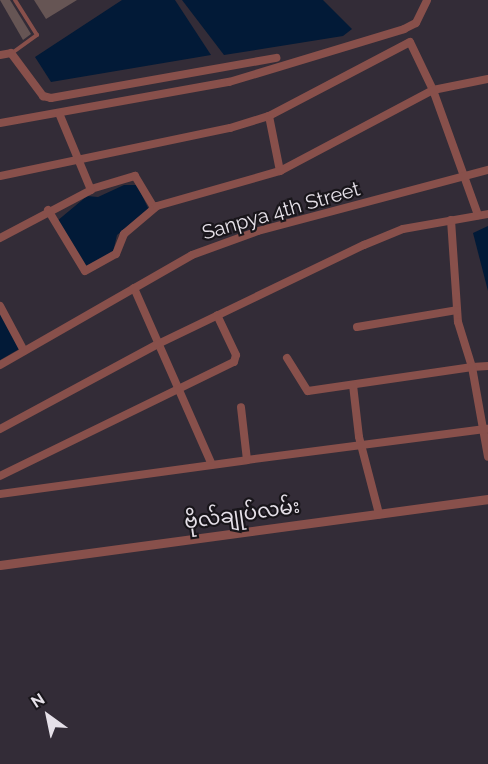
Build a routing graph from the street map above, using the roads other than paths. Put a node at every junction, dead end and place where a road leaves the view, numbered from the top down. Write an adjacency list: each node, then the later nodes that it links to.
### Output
1 (15, 0): 5 (lane)
2 (427, 0): 3 (street)
3 (404, 29): 4 (street); 10 (street)
4 (410, 42): 9 (street); 11 (street)
5 (11, 53): 6 (street); 7 (street)
6 (0, 55)
7 (276, 58)
8 (488, 79): 9 (street)
9 (433, 90): 15 (street); 17 (street)
10 (59, 113): 12 (street); 13 (street)
11 (269, 116): 13 (street); 15 (street)
12 (0, 123)
13 (78, 156): 16 (street); 18 (street)
14 (488, 170): 17 (street, Sanpya 4th Street)
15 (280, 171): 19 (street)
16 (0, 176)
17 (464, 176): 22 (street); 25 (street, Sanpya 4th Street)
18 (91, 189): 19 (street); 20 (street)
19 (154, 208): 20 (street)
20 (48, 210): 24 (street)
21 (488, 214): 22 (street)
22 (478, 215): 23 (street)
23 (451, 220): 27 (street); 28 (street)
24 (0, 238)
25 (134, 288): 30 (street); 31 (street, Sanpya 4th Street)
26 (0, 306): 31 (street)
27 (457, 310): 29 (street); 35 (street)
28 (217, 315): 30 (street); 37 (street)
29 (357, 327)
30 (160, 343): 37 (street); 39 (street)
31 (24, 351): 33 (street, Sanpya 4th Street)
32 (287, 358): 36 (street)
33 (0, 365)
34 (488, 366): 35 (street)
35 (472, 367): 36 (street); 40 (street)
36 (353, 385): 41 (street)
37 (180, 389): 44 (street); 45 (street)
38 (241, 406): 43 (street)
39 (0, 429)
40 (486, 429): 41 (street); 42 (street)
41 (361, 444): 43 (street); 48 (street)
42 (488, 457)
43 (247, 460): 44 (street)
44 (212, 465): 46 (street)
45 (0, 476)
46 (0, 494)
47 (488, 499): 48 (street, ဗိုလ်ချုပ်လမ်း)
48 (379, 514): 49 (street, ဗိုလ်ချုပ်လမ်း)
49 (0, 565)

